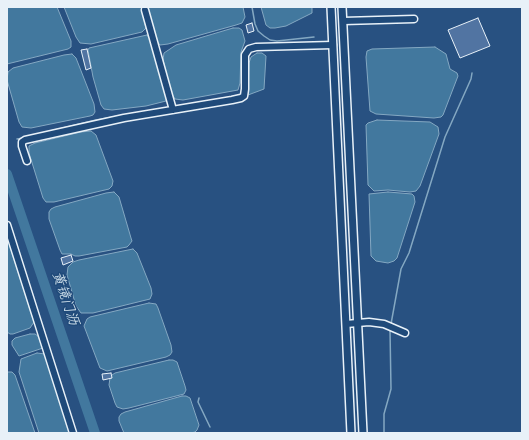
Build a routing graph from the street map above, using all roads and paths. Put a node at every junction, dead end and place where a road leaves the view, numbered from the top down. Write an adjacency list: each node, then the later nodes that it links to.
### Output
1 (331, 7): 6 (main road)
2 (342, 7): 5 (main road)
3 (145, 10): 7 (lane)
4 (414, 19): 5 (lane)
5 (343, 21): 10 (main road)
6 (333, 45): 7 (lane); 11 (main road)
7 (173, 110): 8 (lane)
8 (27, 161)
9 (7, 225): 13 (lane)
10 (358, 322): 11 (lane); 12 (lane); 15 (main road)
11 (346, 324): 14 (main road)
12 (405, 333)
13 (73, 433)
14 (351, 433)
15 (363, 433)

